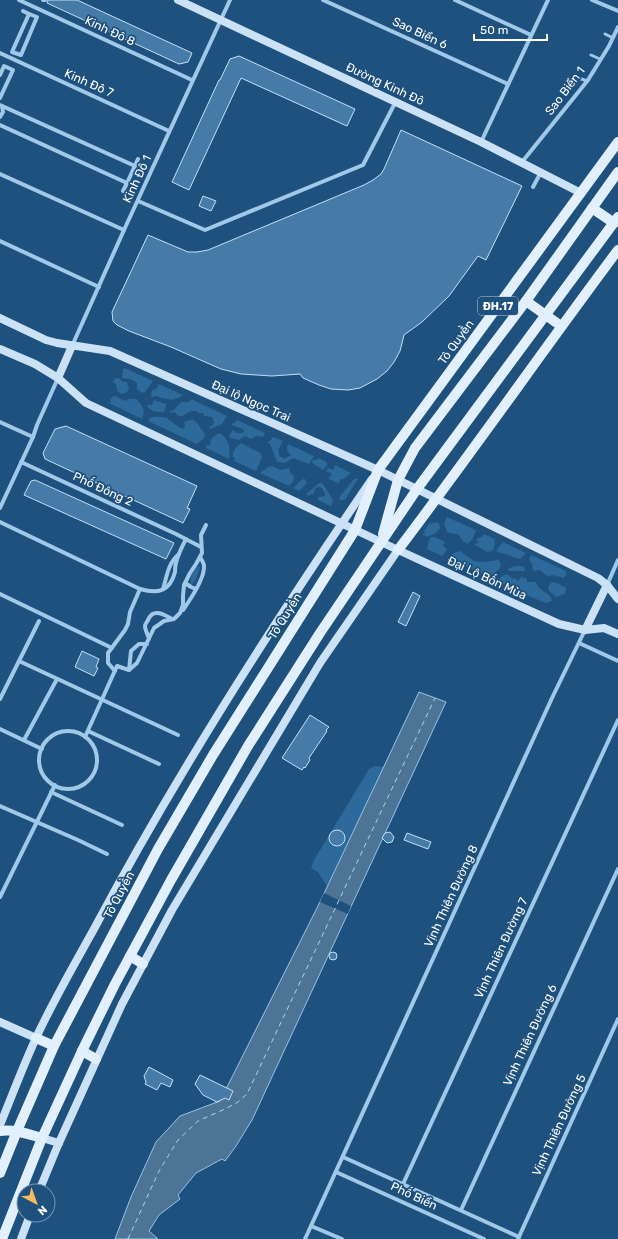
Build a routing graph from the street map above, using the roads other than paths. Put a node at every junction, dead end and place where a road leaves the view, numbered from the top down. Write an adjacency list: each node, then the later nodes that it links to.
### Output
1 (19, 0): 21 (street, Kinh Đô 8)
2 (178, 0): 11 (main road, Đường Kinh Đô)
3 (230, 0): 11 (street, Kinh Đô 1)
4 (323, 0): 23 (street, Sao Biển 6)
5 (455, 0): 14 (street)
6 (548, 0): 14 (street)
7 (592, 0): 8 (street)
8 (618, 11)
9 (23, 12): 10 (street)
10 (29, 14): 10 (street)
11 (221, 20): 21 (street, Kinh Đô 1); 25 (main road, Đường Kinh Đô)
12 (618, 27): 15 (street, Sao Biển 1)
13 (605, 34): 15 (lane)
14 (531, 35): 23 (street)
15 (613, 38): 18 (street, Sao Biển 1)
16 (0, 53): 29 (street, Kinh Đô 7)
17 (591, 55): 18 (lane)
18 (600, 60): 22 (street, Sao Biển 1)
19 (0, 75): 24 (street)
20 (576, 77): 22 (lane)
21 (192, 80): 29 (street, Kinh Đô 1)
22 (587, 81): 33 (street, Sao Biển 1)
23 (508, 84): 30 (street)
24 (0, 98)
25 (395, 102): 30 (main road, Đường Kinh Đô); 42 (street)
26 (1, 105): 27 (street); 34 (street)
27 (0, 117)
28 (0, 125): 38 (street)
29 (170, 131): 42 (street, Kinh Đô 1)
30 (481, 142): 33 (main road, Đường Kinh Đô)
31 (618, 142): 41 (main road, Tô Quyền / ĐH.17)
32 (138, 160): 34 (street)
33 (522, 162): 35 (main road, Đường Kinh Đô)
34 (135, 166): 38 (street)
35 (541, 172): 39 (street); 41 (main road, Đường Kinh Đô)
36 (618, 172): 43 (main road, ĐH.17)
37 (0, 174): 45 (street)
38 (127, 183): 40 (street)
39 (533, 187)
40 (123, 191)
41 (581, 193): 59 (main road, Tô Quyền / ĐH.17)
42 (138, 201): 45 (street, Kinh Đô 1)
43 (592, 208): 44 (main road); 49 (main road, ĐH.17)
44 (616, 220): 50 (main road)
45 (124, 230): 48 (street, Kinh Đô 1)
46 (0, 241): 48 (street)
47 (618, 250): 52 (main road)
48 (98, 287): 53 (street, Kinh Đô 1)
49 (526, 301): 50 (main road); 60 (main road, ĐH.17)
50 (546, 314): 52 (main road); 61 (main road)
51 (0, 318): 53 (main road, Đại lộ Ngọc Trai)
52 (561, 326): 64 (main road)
53 (72, 346): 55 (main road); 59 (main road, Đại lộ Ngọc Trai)
54 (0, 349): 55 (main road)
55 (58, 378): 57 (street); 68 (main road)
56 (0, 422): 57 (street)
57 (33, 437): 58 (street)
58 (21, 462): 63 (street); 70 (street, Phố Đông 2)
59 (378, 470): 60 (main road, Đại lộ Ngọc Trai); 68 (main road); 69 (main road, Tô Quyền / ĐH.17)
60 (398, 480): 61 (main road, Đại lộ Ngọc Trai); 71 (main road, ĐH.17)
61 (417, 489): 64 (main road); 71 (main road)
62 (0, 493): 63 (street)
63 (6, 495): 65 (street)
64 (437, 499): 73 (main road); 78 (main road)
65 (0, 508)
66 (0, 522): 79 (street)
67 (206, 524): 72 (street)
68 (342, 524): 69 (main road); 120 (main road)
69 (355, 530): 71 (main road); 121 (main road, Tô Quyền)
70 (186, 539): 72 (street, Phố Đông 2); 74 (street)
71 (381, 542): 73 (main road, Đại Lộ Bốn Mùa); 116 (main road)
72 (201, 547): 75 (street)
73 (398, 550): 87 (main road, Đại Lộ Bốn Mùa); 117 (main road)
74 (179, 554): 81 (street); 81 (street)
75 (200, 556): 77 (street); 80 (street)
76 (618, 560): 78 (street)
77 (185, 583): 80 (street); 84 (street)
78 (607, 585): 83 (main road); 87 (main road)
79 (140, 589): 81 (street); 92 (street)
80 (196, 589): 84 (street)
81 (163, 590)
82 (0, 594): 92 (street)
83 (618, 599)
84 (180, 613): 85 (street)
85 (172, 619): 89 (street); 89 (street)
86 (39, 620): 93 (street)
87 (585, 630): 88 (main road, Đại Lộ Bốn Mùa); 90 (street, Vịnh Thiên Đường 8)
88 (618, 634)
89 (149, 639): 91 (street)
90 (579, 643): 94 (street); 129 (street, Vịnh Thiên Đường 8)
91 (146, 644): 95 (street); 95 (street)
92 (112, 648): 96 (street)
93 (19, 661): 97 (street); 98 (street)
94 (618, 661)
95 (130, 670): 96 (street)
96 (115, 671): 99 (street)
97 (57, 679): 99 (street); 105 (street)
98 (0, 699)
99 (102, 700): 102 (street); 103 (street)
100 (618, 720): 133 (street, Vịnh Thiên Đường 7)
101 (0, 729): 105 (street)
102 (88, 731): 104 (street); 107 (street)
103 (178, 735)
104 (85, 737): 106 (street); 108 (street)
105 (24, 740): 106 (street)
106 (42, 749): 108 (street)
107 (159, 764)
108 (55, 785): 109 (street)
109 (51, 792): 111 (street); 112 (street)
110 (0, 806): 111 (street)
111 (36, 823): 113 (street); 115 (street)
112 (122, 825)
113 (107, 854)
114 (618, 869): 134 (street, Vịnh Thiên Đường 6)
115 (0, 897)
116 (130, 956): 117 (main road); 122 (main road)
117 (143, 964): 123 (main road)
118 (618, 1019): 137 (street, Vịnh Thiên Đường 5)
119 (0, 1022): 120 (main road)
120 (36, 1038): 121 (main road); 124 (main road)
121 (54, 1046): 126 (main road, Tô Quyền)
122 (82, 1051): 123 (main road); 127 (main road)
123 (96, 1059): 128 (main road)
124 (0, 1125)
125 (0, 1131): 126 (main road)
126 (17, 1131): 127 (main road); 131 (main road, Tô Quyền)
127 (42, 1138): 128 (main road); 138 (main road)
128 (59, 1143): 132 (main road)
129 (344, 1157): 130 (street, Vịnh Thiên Đường 8); 133 (street)
130 (336, 1172): 136 (street, Vịnh Thiên Đường 8); 142 (street, Phố Biển)
131 (0, 1173)
132 (42, 1183)
133 (403, 1184): 134 (street)
134 (461, 1210): 137 (street)
135 (27, 1223): 139 (main road)
136 (311, 1226): 140 (street, Vịnh Thiên Đường 8); 141 (street)
137 (518, 1238)
138 (2, 1239)
139 (21, 1239)
140 (305, 1239)
141 (342, 1239)
142 (484, 1239)

